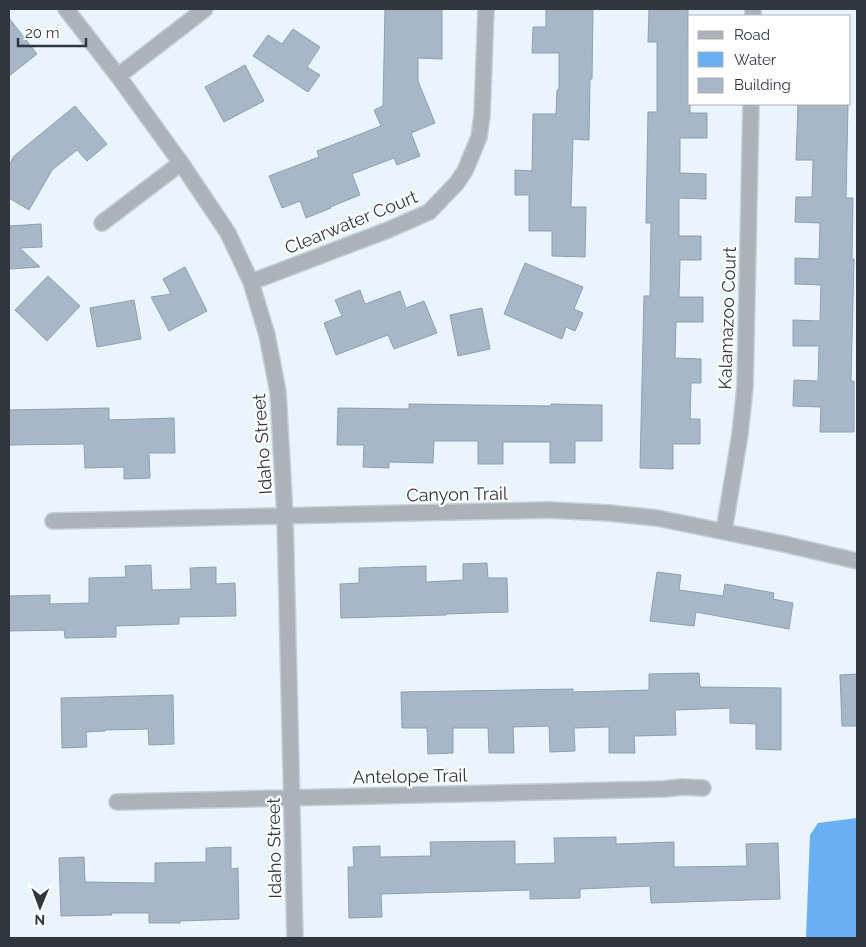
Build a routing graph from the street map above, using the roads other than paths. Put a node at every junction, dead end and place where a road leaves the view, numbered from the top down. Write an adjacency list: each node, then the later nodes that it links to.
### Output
1 (66, 9): 4 (street, Idaho Street)
2 (205, 9): 4 (street)
3 (486, 9): 8 (street, Clearwater Court)
4 (118, 76): 6 (street, Idaho Street)
5 (751, 105): 11 (street, Kalamazoo Court)
6 (181, 162): 7 (street); 8 (street, Idaho Street)
7 (102, 224)
8 (251, 282): 9 (street, Idaho Street)
9 (285, 516): 10 (street, Canyon Trail); 11 (street, Canyon Trail); 14 (street, Idaho Street)
10 (54, 522)
11 (724, 531): 12 (street, Canyon Trail)
12 (857, 561)
13 (703, 788): 14 (street, Antelope Trail)
14 (292, 797): 15 (street, Antelope Trail); 16 (street, Idaho Street)
15 (117, 802)
16 (295, 938)

